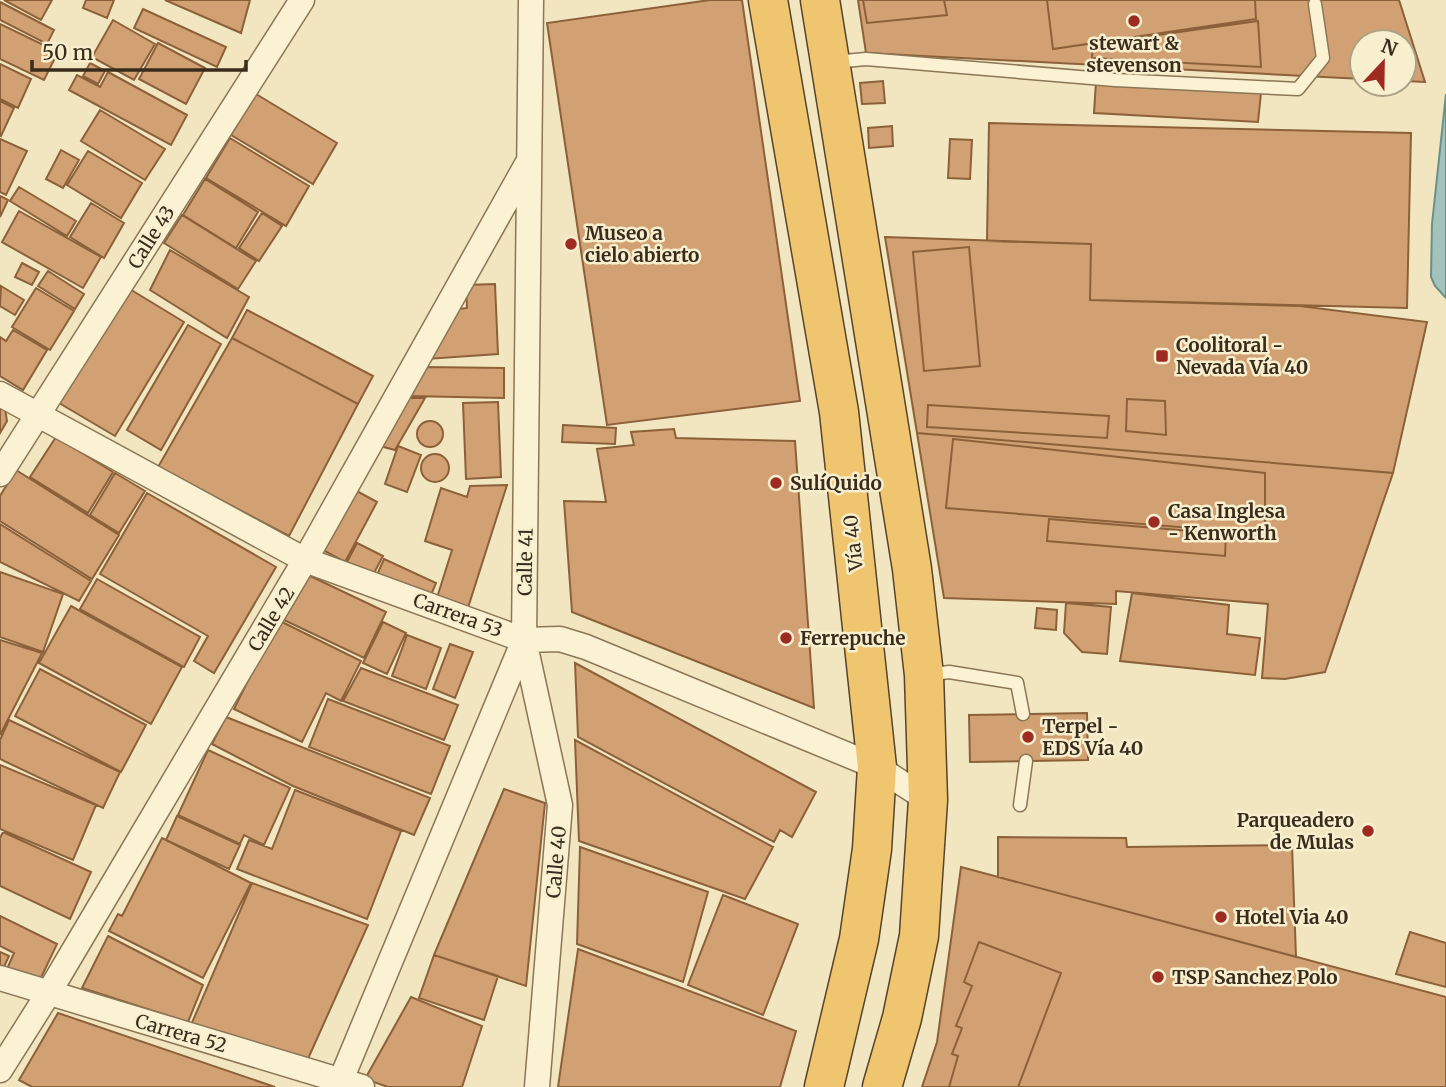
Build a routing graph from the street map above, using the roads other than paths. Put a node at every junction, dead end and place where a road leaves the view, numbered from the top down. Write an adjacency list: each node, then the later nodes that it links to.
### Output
1 (302, 0): 9 (street, Calle 43)
2 (531, 0): 7 (street, Calle 41)
3 (768, 0): 16 (highway, Vía 40)
4 (820, 0): 6 (highway)
5 (1315, 5): 6 (lane)
6 (830, 62): 13 (highway)
7 (529, 160): 11 (street, Calle 42); 12 (street, Calle 41)
8 (0, 394): 9 (street, Carrera 53)
9 (38, 414): 10 (street, Calle 43); 11 (street, Carrera 53)
10 (0, 474)
11 (306, 560): 12 (street, Carrera 53); 20 (street, Calle 42)
12 (524, 640): 16 (street, Carrera 53); 22 (street, Calle 41); 23 (street, Calle 40)
13 (925, 675): 14 (lane); 17 (highway)
14 (1023, 714)
15 (1026, 761): 18 (lane)
16 (877, 767): 17 (street, Carrera 53); 24 (highway, Vía 40)
17 (928, 800): 25 (highway)
18 (1020, 805)
19 (0, 978): 20 (street, Carrera 52)
20 (48, 994): 21 (street, Calle 42); 22 (street, Carrera 52)
21 (0, 1070)
22 (347, 1085)
23 (537, 1087)
24 (824, 1087)
25 (882, 1087)

